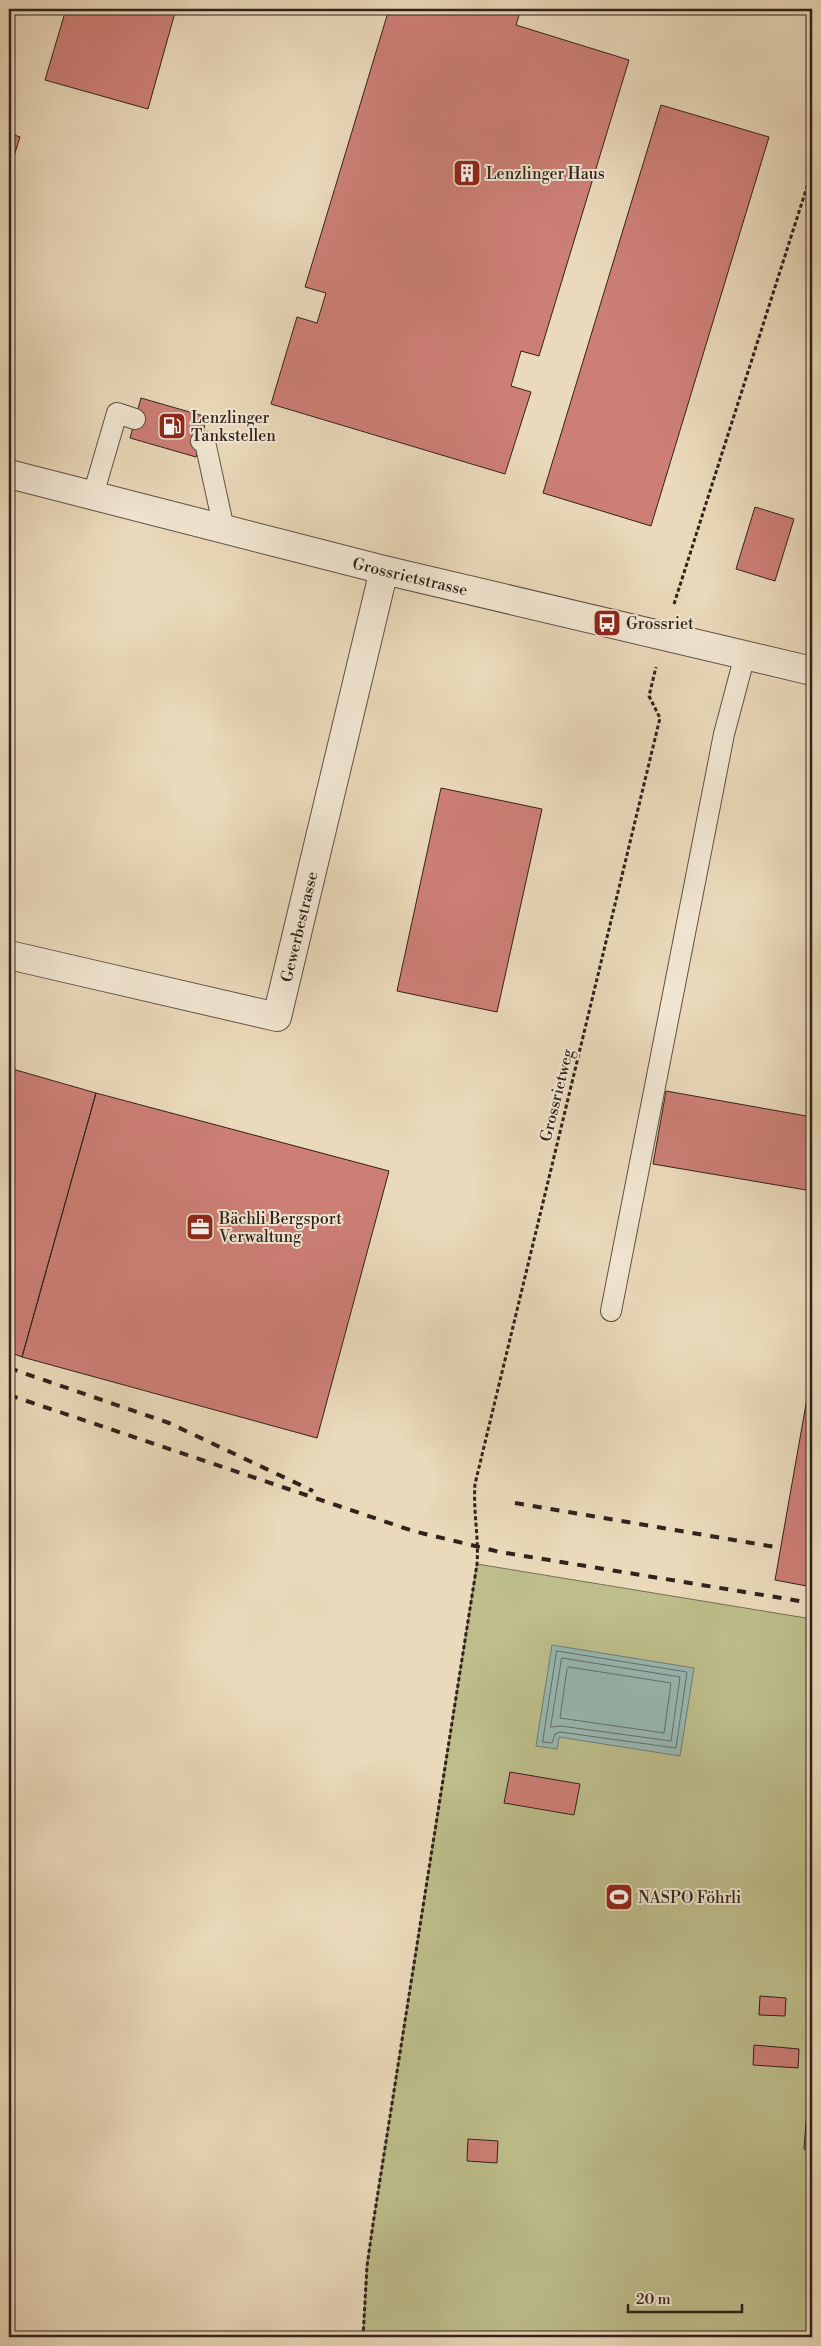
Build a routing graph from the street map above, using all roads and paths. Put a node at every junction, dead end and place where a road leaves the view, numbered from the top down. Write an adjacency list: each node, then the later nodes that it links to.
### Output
1 (812, 171): 8 (path, Grossrietweg)
2 (135, 419): 5 (lane)
3 (201, 441): 6 (lane)
4 (9, 474): 5 (street, Grossrietstrasse)
5 (93, 495): 6 (street, Grossrietstrasse)
6 (224, 529): 7 (street, Grossrietstrasse)
7 (384, 570): 8 (street, Grossrietstrasse); 11 (street, Gewerbestrasse)
8 (664, 636): 9 (street, Grossrietstrasse); 13 (path, Grossrietweg)
9 (745, 655): 10 (street, Grossrietstrasse); 12 (lane)
10 (812, 671)
11 (9, 955)
12 (611, 1311)
13 (363, 2337)

